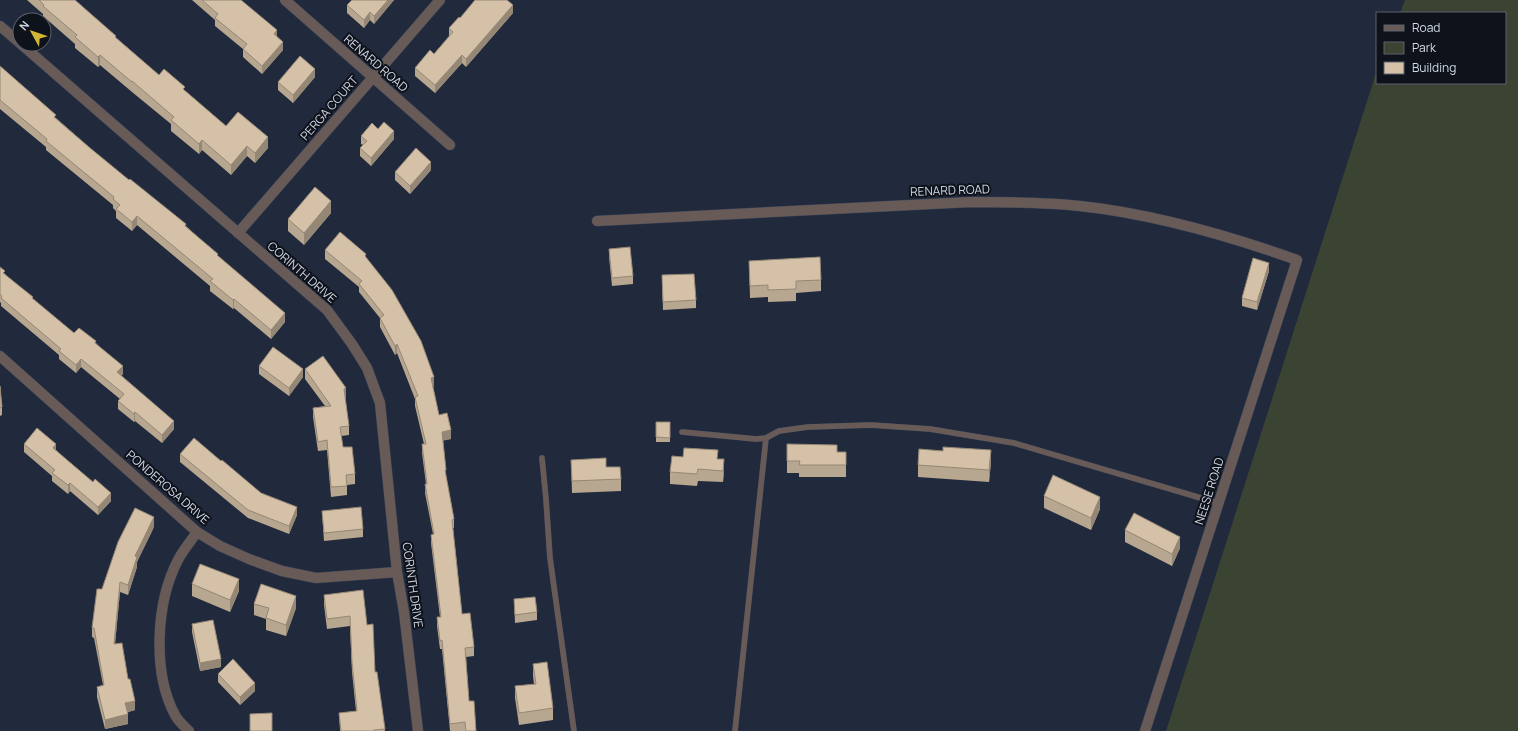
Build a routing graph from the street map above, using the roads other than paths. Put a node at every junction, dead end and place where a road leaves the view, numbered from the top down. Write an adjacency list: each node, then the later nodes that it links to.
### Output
1 (286, 0): 6 (street, RENARD ROAD)
2 (440, 0): 6 (street, PERGA COURT)
3 (0, 26): 4 (street, CORINTH DRIVE)
4 (12, 37)
5 (29, 52): 9 (street, CORINTH DRIVE)
6 (373, 78): 7 (street, RENARD ROAD); 9 (street, PERGA COURT)
7 (450, 145)
8 (598, 221): 10 (street, RENARD ROAD)
9 (238, 233): 17 (street, CORINTH DRIVE)
10 (1297, 260): 15 (street, NEESE ROAD)
11 (0, 356): 16 (street, PONDEROSA DRIVE)
12 (682, 432): 13 (lane)
13 (766, 438): 15 (lane); 21 (lane)
14 (542, 458): 20 (lane)
15 (1218, 503): 22 (street, NEESE ROAD)
16 (197, 532): 17 (street, PONDEROSA DRIVE); 18 (street)
17 (397, 572): 19 (street, CORINTH DRIVE)
18 (189, 731)
19 (418, 731)
20 (574, 731)
21 (735, 731)
22 (1145, 731)

